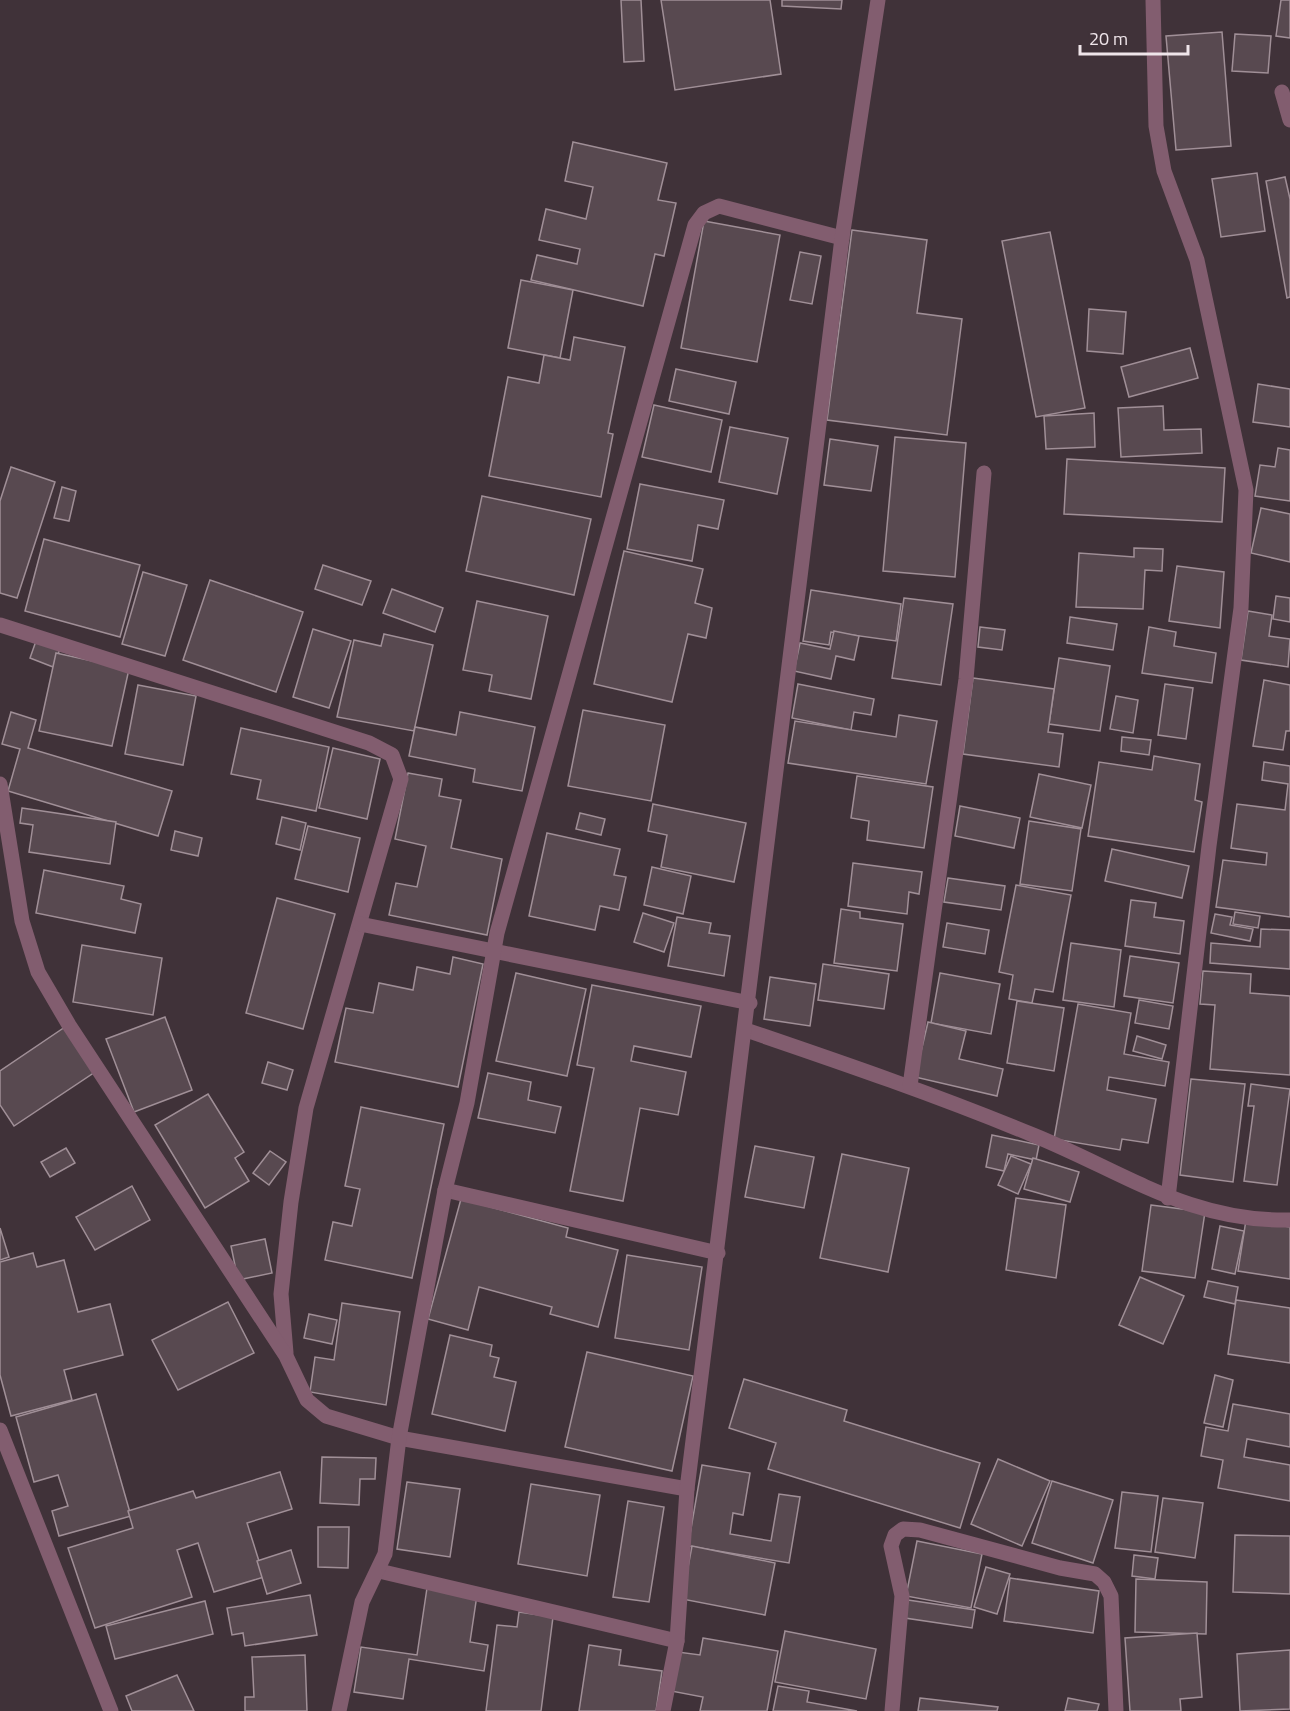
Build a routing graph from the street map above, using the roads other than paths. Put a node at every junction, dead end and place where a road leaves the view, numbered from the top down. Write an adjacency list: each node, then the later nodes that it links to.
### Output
1 (878, 0): 5 (street)
2 (1153, 0): 15 (street)
3 (1282, 92): 4 (street)
4 (1290, 120)
5 (842, 238): 10 (street); 11 (street)
6 (984, 473): 13 (street)
7 (0, 625): 9 (street)
8 (0, 784): 18 (street)
9 (360, 924): 10 (street); 18 (street)
10 (493, 951): 11 (street); 14 (street)
11 (750, 1003): 12 (street)
12 (746, 1030): 13 (street); 17 (street)
13 (910, 1086): 15 (street)
14 (446, 1190): 17 (street); 20 (street)
15 (1168, 1198): 16 (street)
16 (1290, 1220)
17 (718, 1253): 21 (street)
18 (286, 1356): 20 (street)
19 (0, 1430): 24 (street)
20 (399, 1438): 21 (street); 22 (street)
21 (687, 1489): 23 (street)
22 (379, 1571): 23 (street); 25 (street)
23 (677, 1641): 26 (street)
24 (111, 1711)
25 (339, 1711)
26 (663, 1711)
27 (892, 1711): 28 (street)
28 (1116, 1711)

